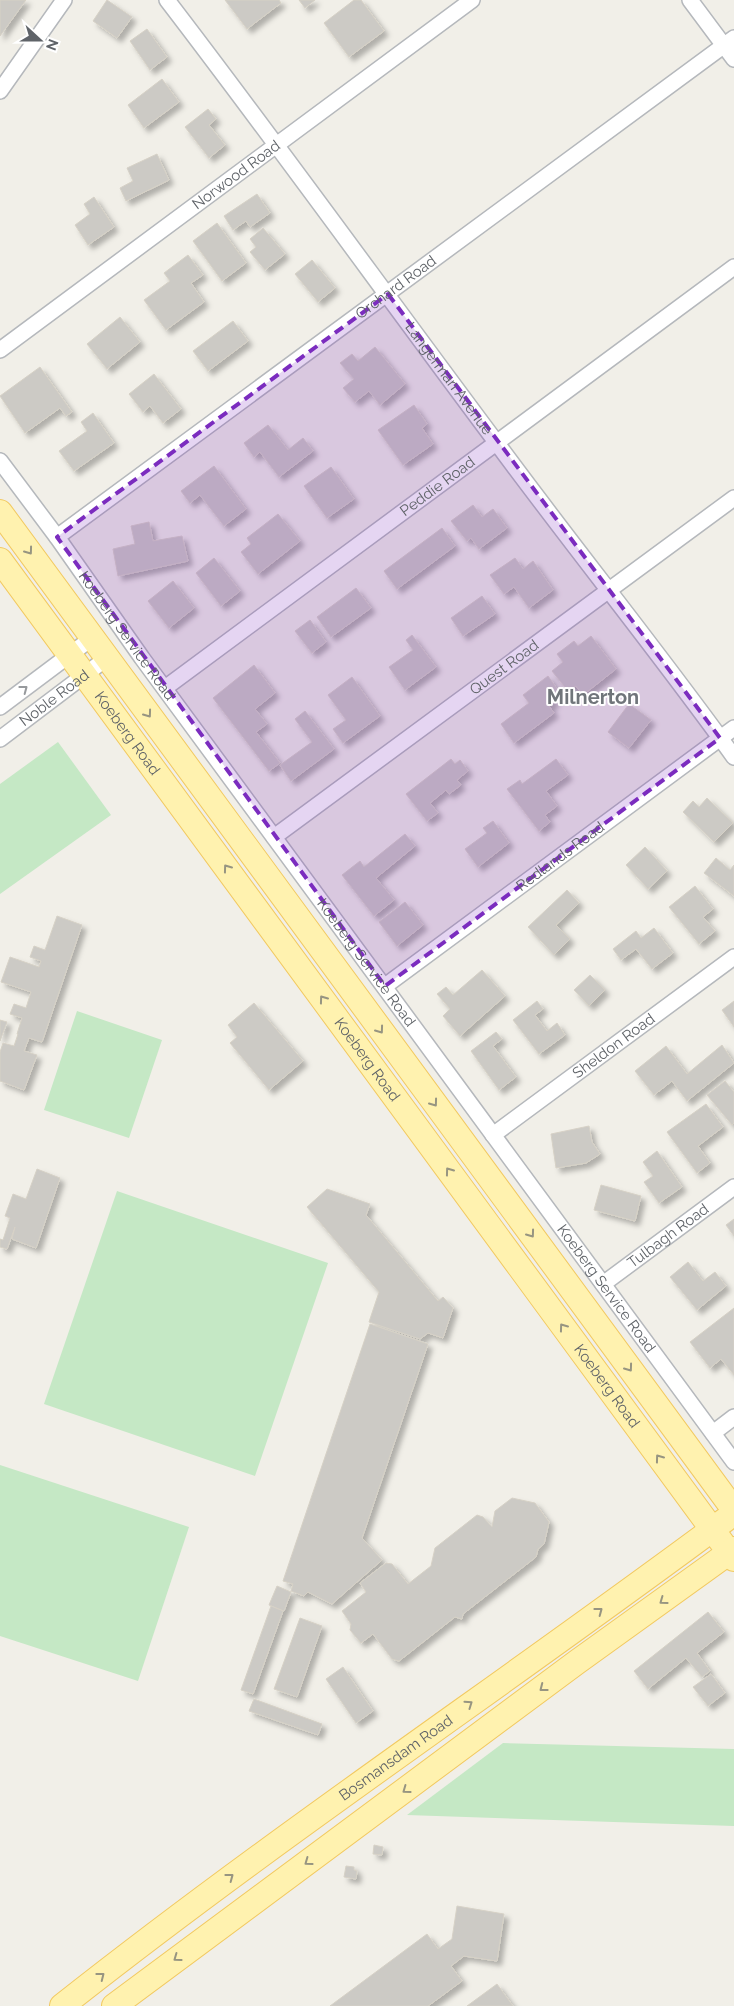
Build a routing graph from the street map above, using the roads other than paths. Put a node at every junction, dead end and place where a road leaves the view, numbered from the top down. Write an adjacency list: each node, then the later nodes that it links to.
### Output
1 (64, 0): 7 (street)
2 (167, 0): 8 (street, Langerman Avenue)
3 (472, 0): 8 (street, Norwood Road)
4 (690, 0): 5 (street)
5 (729, 42): 6 (street); 10 (street, Orchard Road)
6 (734, 59)
7 (0, 91)
8 (278, 144): 10 (street, Langerman Avenue); 11 (street, Norwood Road)
9 (734, 267): 12 (street, Peddie Road)
10 (388, 294): 12 (street, Langerman Avenue); 16 (street, Orchard Road)
11 (0, 350)
12 (497, 443): 18 (street, Langerman Avenue); 23 (street, Peddie Road)
13 (0, 461): 16 (street, Koeberg Service Road)
14 (734, 498): 18 (street, Quest Road)
15 (0, 512): 19 (main road, Koeberg Road, one-way to 19)
16 (57, 537): 23 (street, Koeberg Service Road)
17 (0, 560): 20 (main road, Koeberg Road)
18 (610, 590): 27 (street, Langerman Avenue); 29 (street, Quest Road)
19 (92, 638): 20 (street, Noble Road); 21 (main road, Koeberg Road)
20 (70, 654): 22 (main road, Koeberg Road); 24 (street, Noble Road, one-way to 20)
21 (107, 658): 22 (street, Noble Road); 38 (main road, Koeberg Road, one-way to 38)
22 (85, 675): 26 (street, Noble Road); 39 (main road, Koeberg Road, one-way to 22)
23 (165, 688): 29 (street, Koeberg Service Road)
24 (0, 707)
25 (734, 728): 27 (street, Redlands Road)
26 (1, 735)
27 (720, 738): 28 (street, Langerman Avenue); 31 (street, Redlands Road)
28 (734, 757)
29 (274, 837): 31 (street, Koeberg Service Road)
30 (734, 957): 32 (street, Sheldon Road)
31 (385, 986): 32 (street, Koeberg Service Road)
32 (493, 1135): 34 (street, Koeberg Service Road)
33 (734, 1187): 34 (street, Tulbagh Road)
34 (604, 1284): 36 (street, Koeberg Service Road)
35 (734, 1418): 36 (street)
36 (713, 1433): 37 (street, Koeberg Service Road)
37 (734, 1462)
38 (734, 1512): 39 (main road, Bosmansdam Road)
39 (712, 1529): 40 (main road, Koeberg Road); 41 (main road, Bosmansdam Road, one-way to 39)
40 (733, 1554): 42 (main road, one-way to 42)
41 (62, 2006)
42 (114, 2006)

